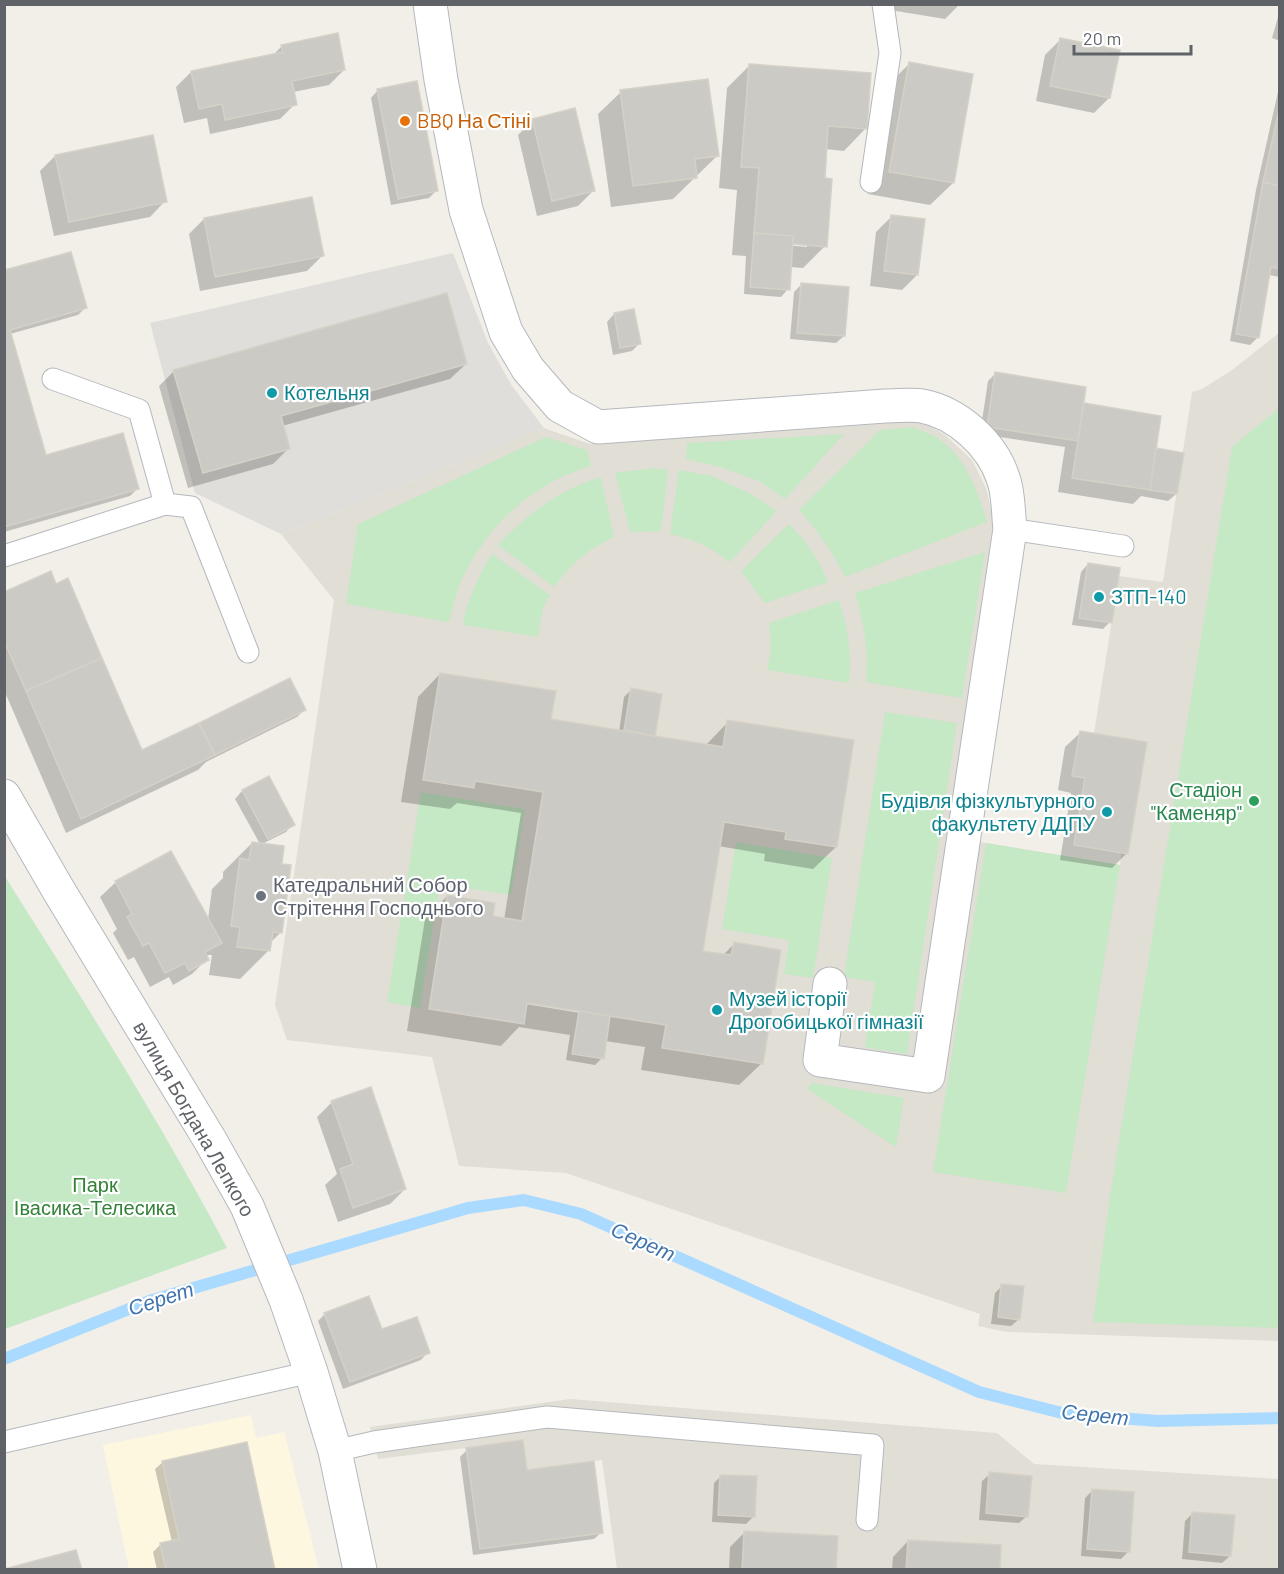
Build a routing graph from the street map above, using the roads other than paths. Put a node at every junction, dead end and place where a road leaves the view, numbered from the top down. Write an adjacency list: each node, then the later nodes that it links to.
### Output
1 (430, 4): 6 (street)
2 (883, 4): 3 (lane)
3 (871, 182)
4 (53, 379): 5 (lane)
5 (165, 504): 8 (lane); 9 (lane)
6 (1010, 529): 7 (lane); 11 (street)
7 (1123, 546)
8 (4, 556)
9 (249, 652)
10 (4, 796): 12 (street, вулиця Богдана Лепкого)
11 (830, 984)
12 (311, 1372): 13 (lane); 14 (street, вулиця Богдана Лепкого)
13 (4, 1442)
14 (335, 1451): 15 (lane); 16 (street, вулиця Богдана Лепкого)
15 (867, 1520)
16 (360, 1569)

